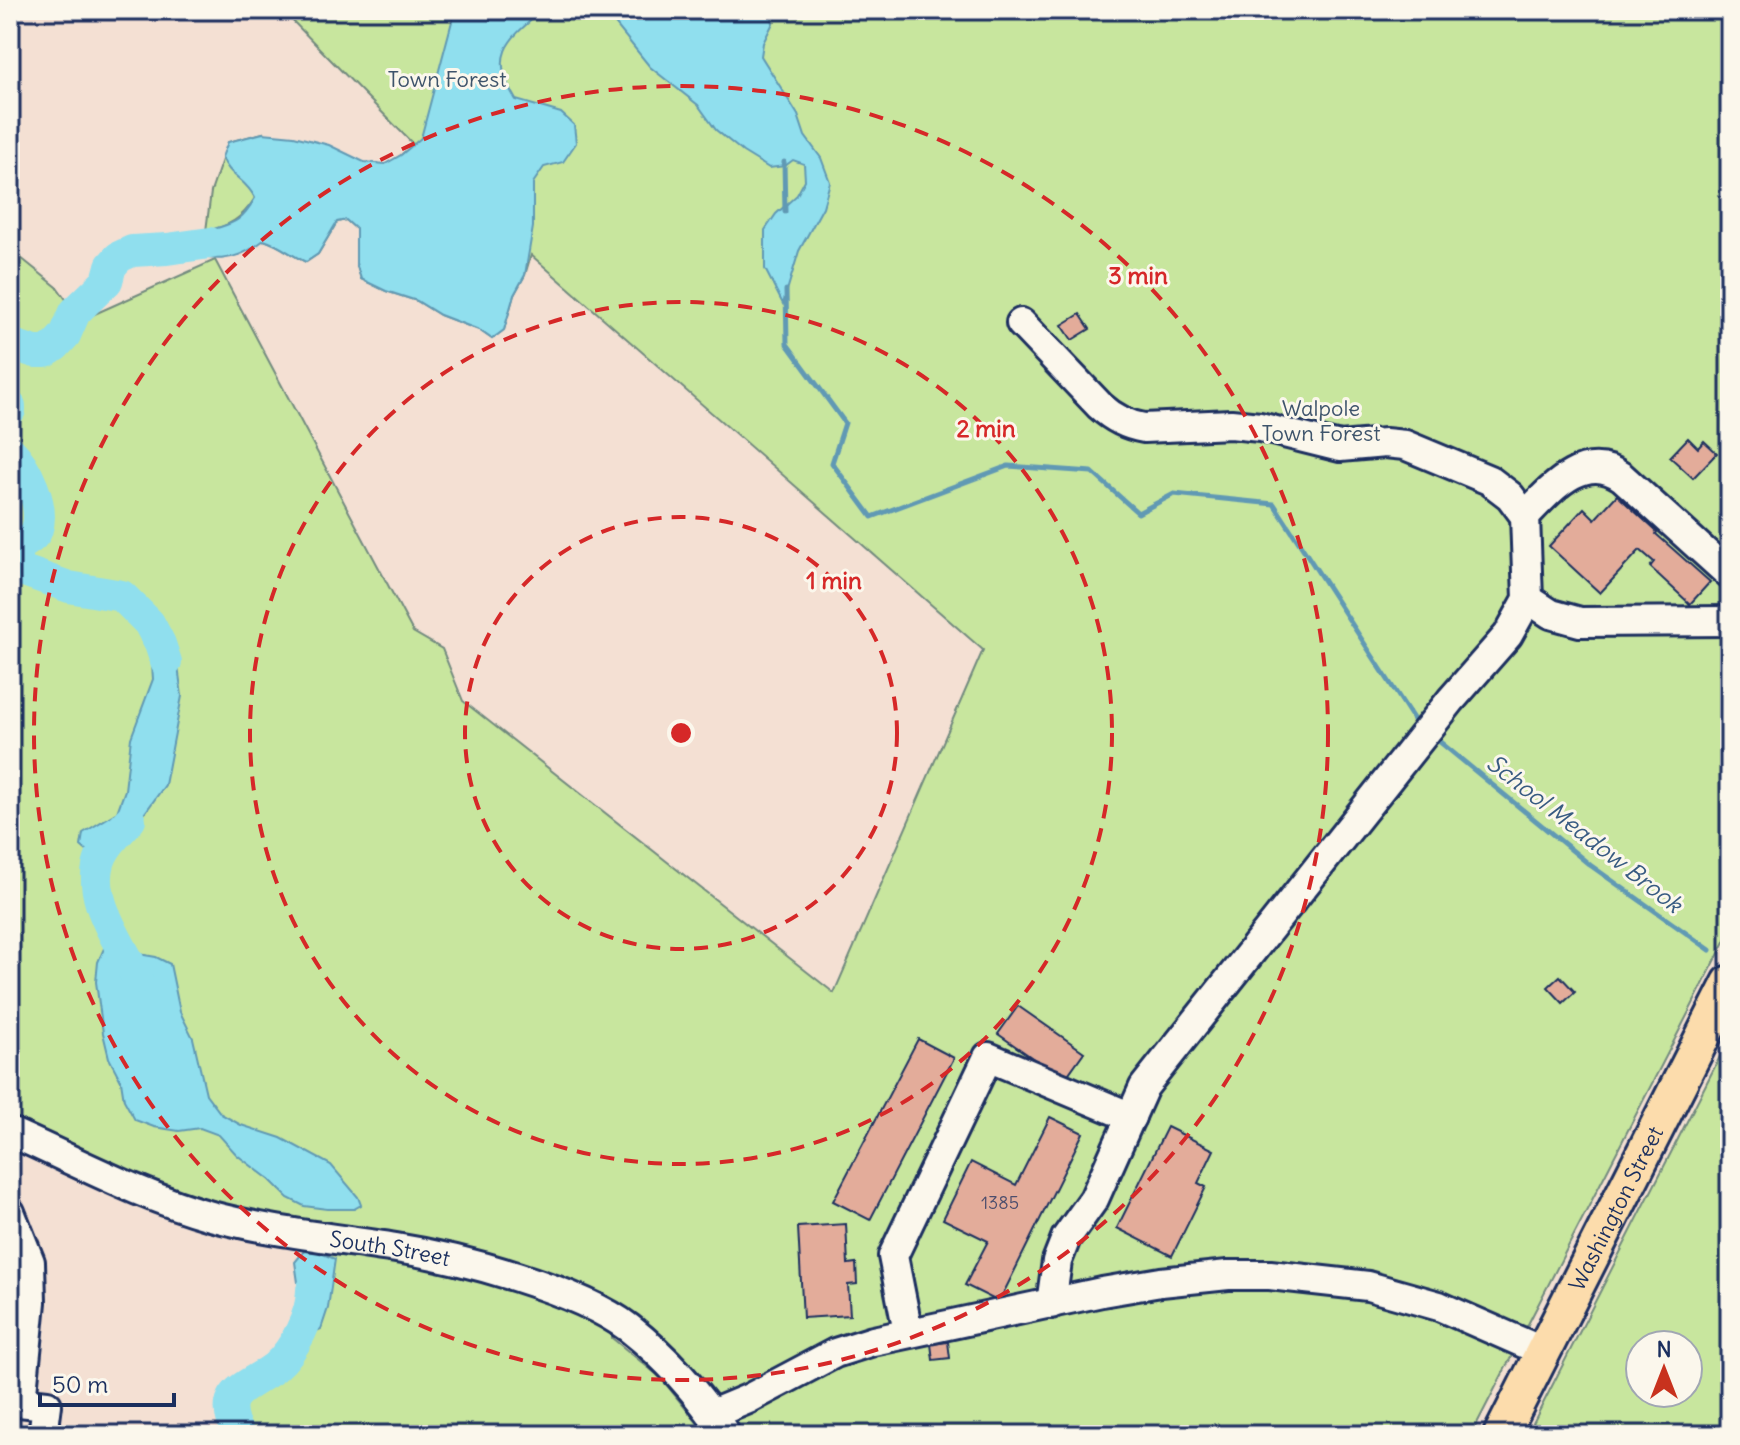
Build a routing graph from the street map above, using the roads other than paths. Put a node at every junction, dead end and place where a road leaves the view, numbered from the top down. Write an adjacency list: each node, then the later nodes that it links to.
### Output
1 (1021, 323): 2 (street)
2 (1525, 516): 3 (street); 4 (street)
3 (1730, 575)
4 (1528, 599): 5 (street); 7 (street)
5 (1730, 621)
6 (1730, 983): 12 (main road, Washington Street)
7 (1131, 1117): 10 (street); 11 (street)
8 (10, 1132): 14 (street, South Street)
9 (10, 1212): 13 (street)
10 (1051, 1304): 11 (street); 12 (street)
11 (908, 1332): 14 (street)
12 (1542, 1351): 16 (main road, Washington Street)
13 (16, 1401): 15 (street)
14 (719, 1424)
15 (43, 1435)
16 (1501, 1435)

